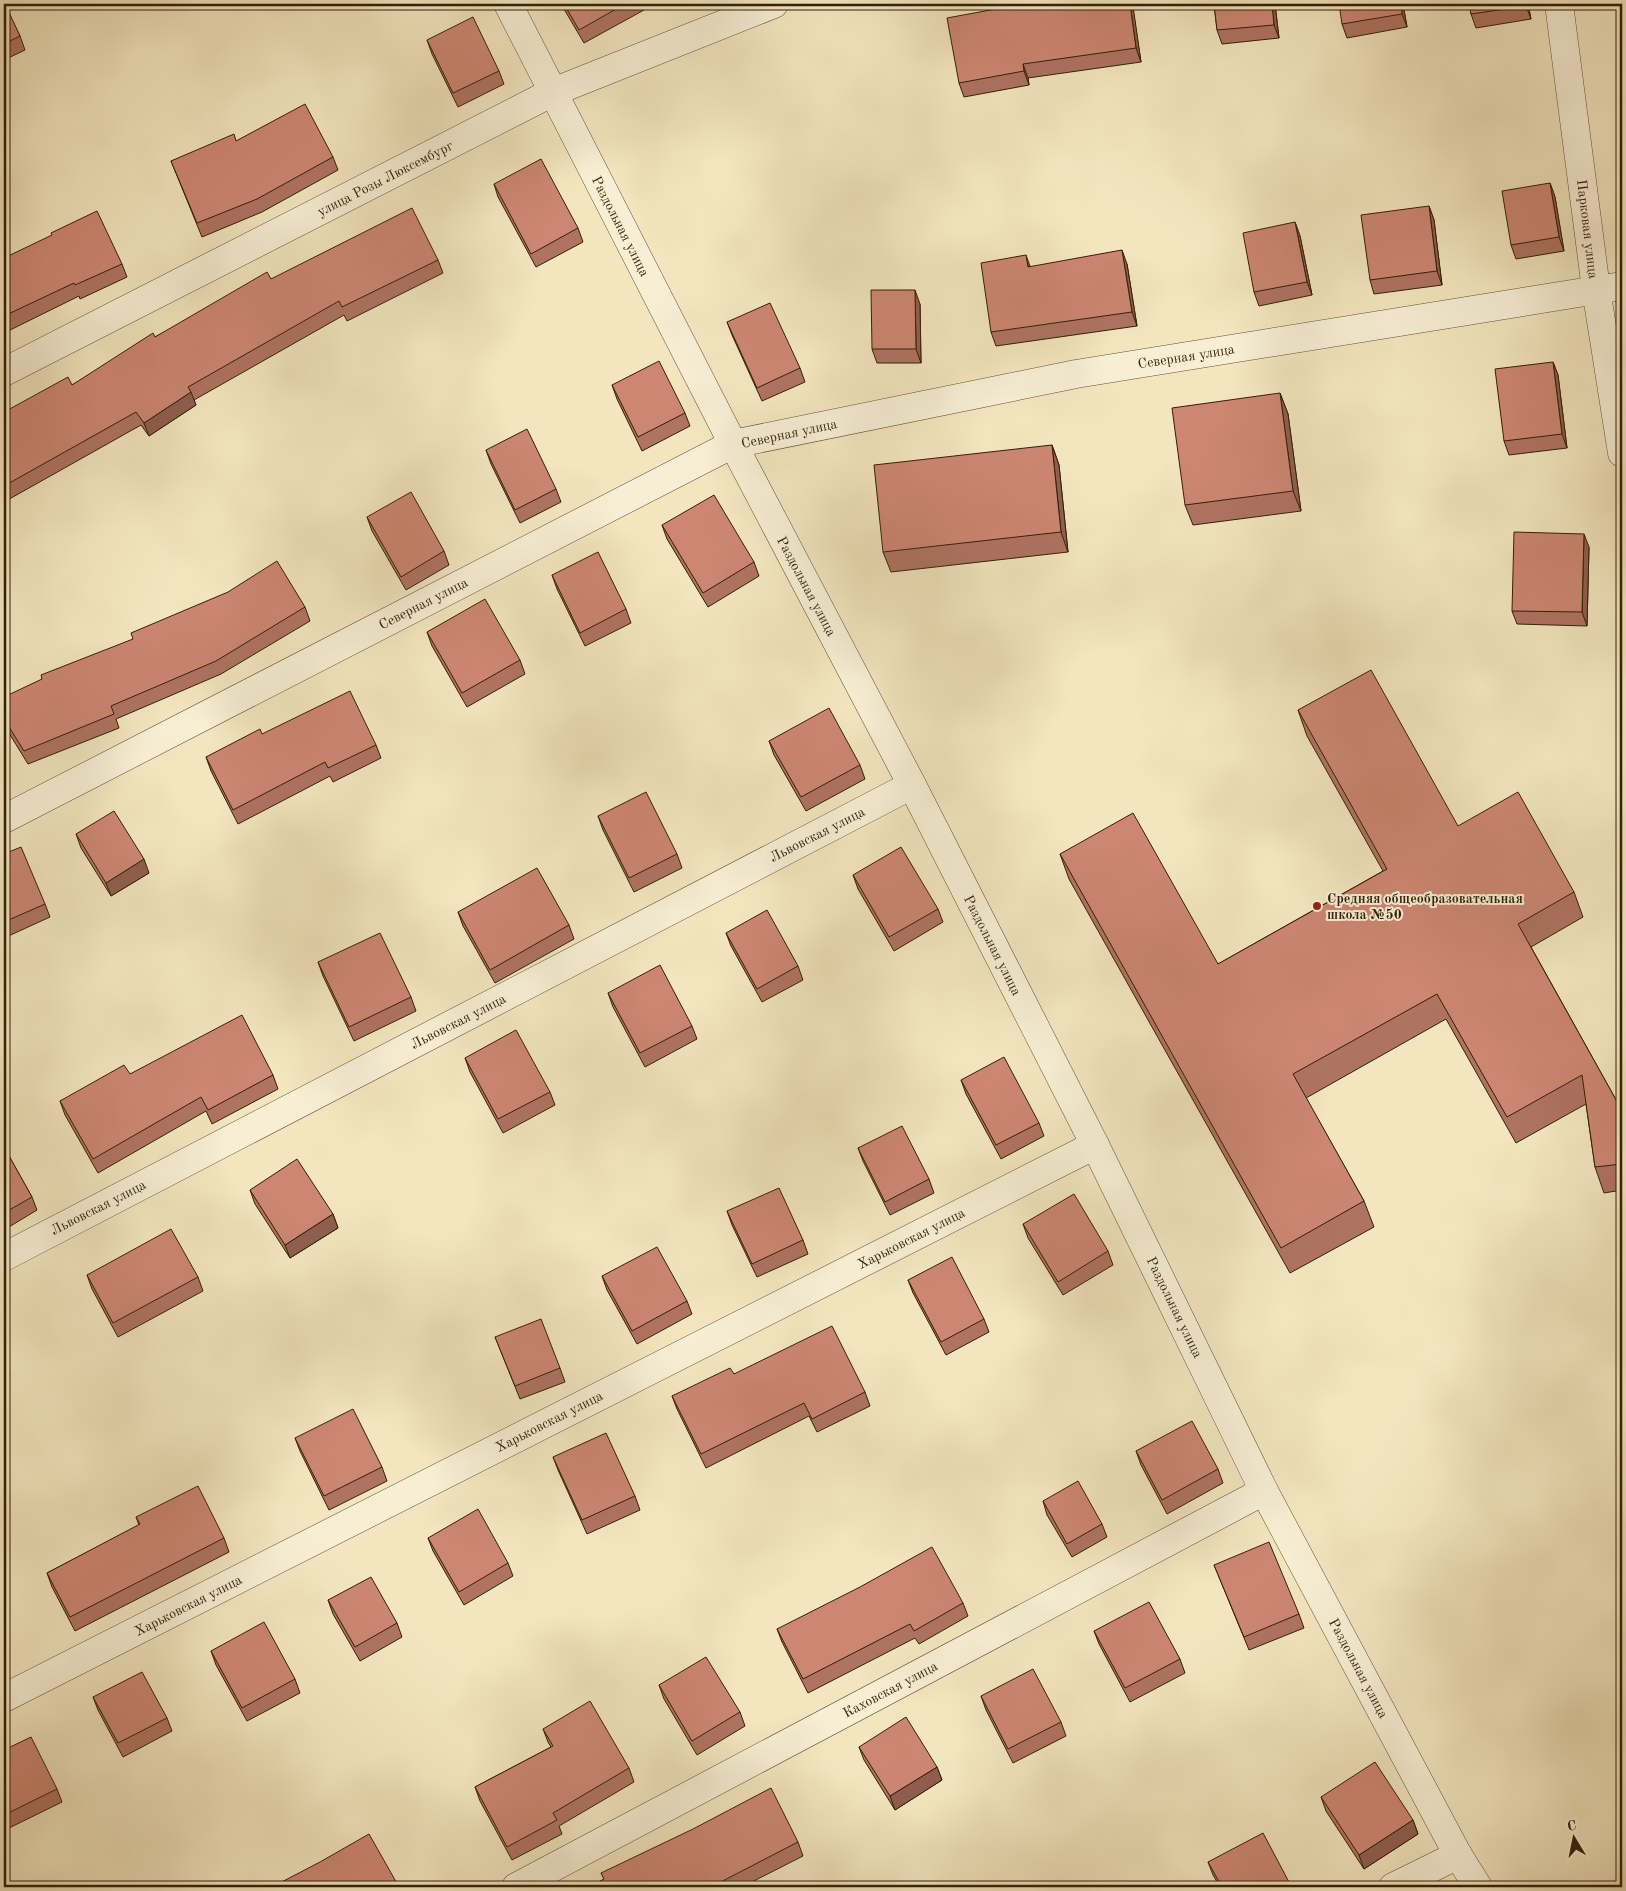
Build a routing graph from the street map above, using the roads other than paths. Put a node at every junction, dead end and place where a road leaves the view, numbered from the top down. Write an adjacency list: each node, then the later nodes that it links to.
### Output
1 (508, 4): 4 (street, Раздольная улица)
2 (774, 4): 4 (street, улица Розы Люксембург)
3 (1559, 4): 5 (street, Парковая улица)
4 (553, 92): 6 (street, улица Розы Люксембург); 7 (street, Раздольная улица)
5 (1609, 288): 7 (street, Северная улица); 8 (street, Парковая улица)
6 (4, 372)
7 (732, 444): 9 (street, Раздольная улица); 10 (street, Северная улица)
8 (1622, 453)
9 (912, 785): 11 (street, Раздольная улица); 12 (street, Львовская улица)
10 (4, 819)
11 (1095, 1145): 13 (street, Раздольная улица); 14 (street, Харьковская улица)
12 (4, 1257)
13 (1264, 1491): 15 (street, Раздольная улица); 16 (street, Каховская улица)
14 (4, 1698)
15 (1458, 1855): 17 (street); 18 (street, Раздольная улица)
16 (516, 1887)
17 (1393, 1887)
18 (1478, 1887)

